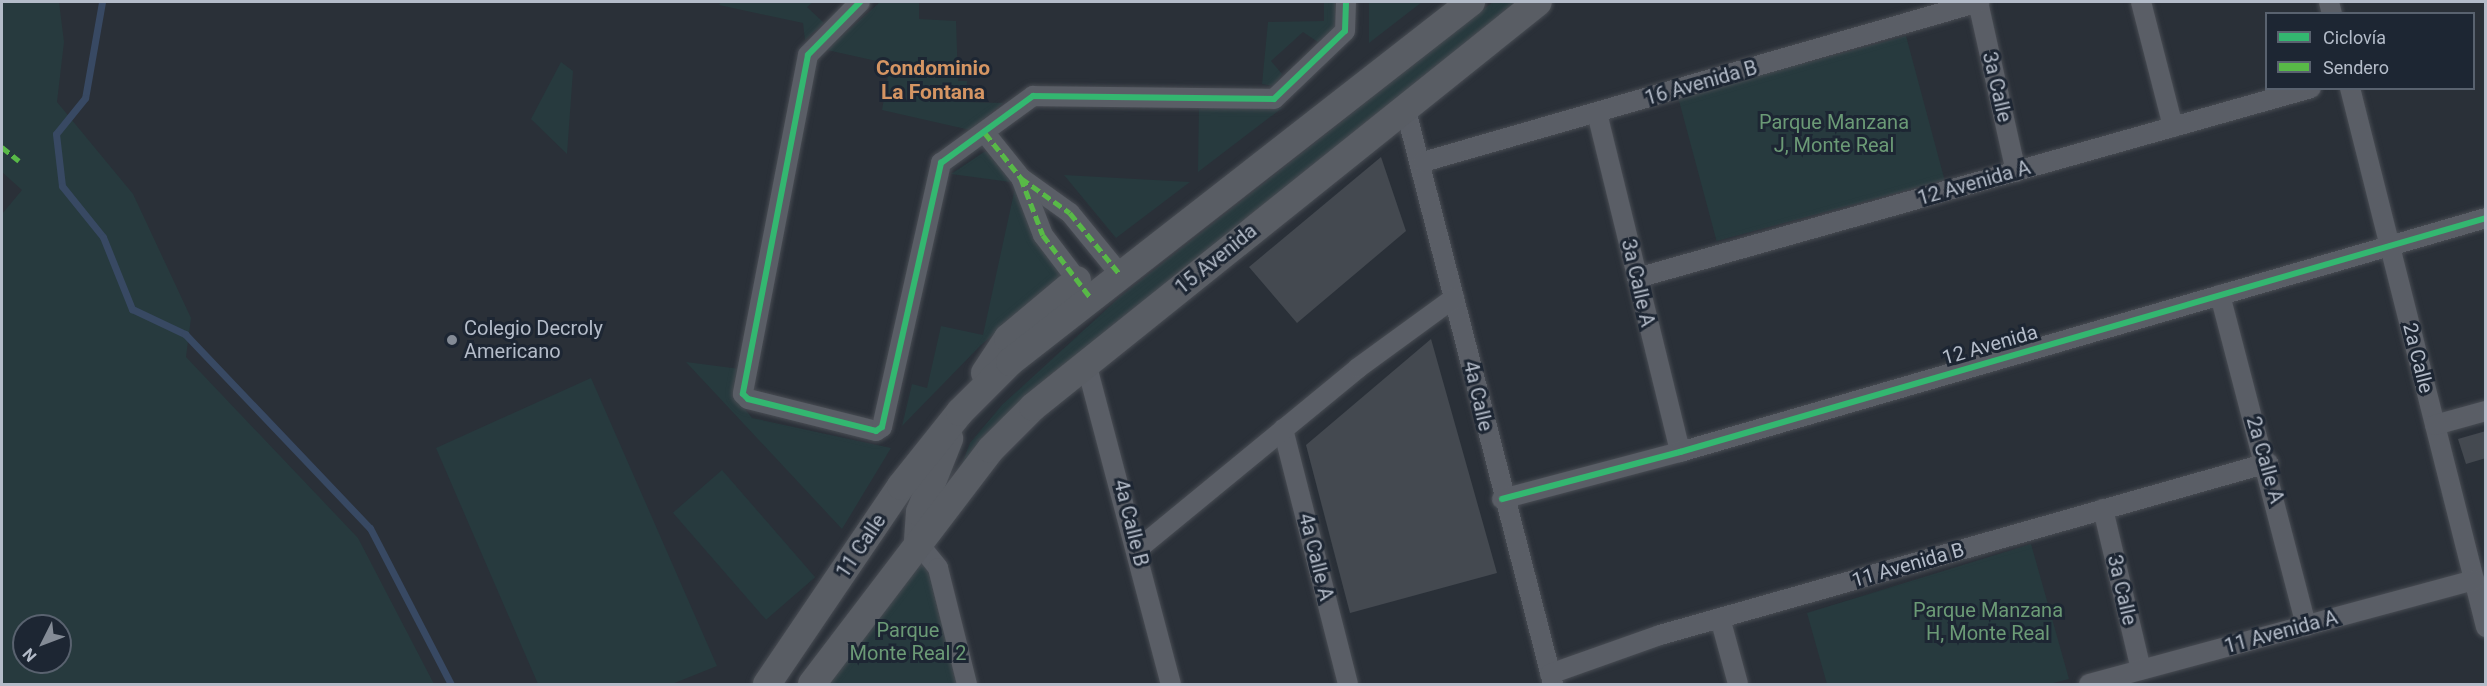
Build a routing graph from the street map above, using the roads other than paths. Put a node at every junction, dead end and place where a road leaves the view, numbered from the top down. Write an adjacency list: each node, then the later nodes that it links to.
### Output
1 (860, 2): 12 (street)
2 (1346, 2): 12 (street)
3 (1471, 2): 18 (main road)
4 (1538, 2): 9 (main road, 15 Avenida)
5 (1978, 2): 10 (street, 16 Avenida B); 14 (street, 3a Calle)
6 (2141, 2): 11 (street)
7 (2305, 90): 11 (street, 12 Avenida A)
8 (2350, 90): 17 (street, 2a Calle)
9 (1405, 107): 13 (street, 4a Calle); 23 (main road, 15 Avenida)
10 (1598, 113): 13 (street, 16 Avenida B); 19 (street, 3a Calle A)
11 (2173, 127): 14 (street, 12 Avenida A)
12 (985, 133): 15 (street)
13 (1423, 162): 22 (street, 4a Calle)
14 (2016, 172): 19 (street, 12 Avenida A)
15 (1021, 178): 18 (street); 20 (street)
16 (2486, 218): 17 (street, 12 Avenida)
17 (2389, 245): 21 (street, 12 Avenida); 26 (street, 2a Calle)
18 (1112, 266): 20 (main road)
19 (1637, 278): 28 (street, 3a Calle A)
20 (1083, 288): 25 (main road)
21 (2220, 296): 28 (street, 12 Avenida); 29 (street, 2a Calle A)
22 (1455, 298): 27 (street); 30 (street, 4a Calle)
23 (1086, 363): 32 (main road, 15 Avenida); 33 (street, 4a Calle B)
24 (2486, 411): 26 (street)
25 (960, 412): 32 (main road); 40 (main road, 11 Calle)
26 (2435, 425): 34 (street, 2a Calle)
27 (1283, 429): 33 (street); 44 (street, 4a Calle A)
28 (1680, 452): 30 (street, 12 Avenida)
29 (2268, 463): 31 (street, 11 Avenida B); 36 (street, 2a Calle A)
30 (1502, 499): 39 (street, 4a Calle)
31 (2103, 510): 35 (street, 11 Avenida B); 38 (street, 3a Calle)
32 (918, 543): 41 (main road, 11 Calle); 42 (street)
33 (1138, 549): 43 (street, 4a Calle B)
34 (2474, 580): 36 (street, 11 Avenida A); 37 (street, 2a Calle)
35 (1720, 618): 39 (street, 11 Avenida B); 45 (street)
36 (2306, 626): 38 (street, 11 Avenida A)
37 (2486, 627)
38 (2141, 670): 46 (street, 11 Avenida A)
39 (1551, 679)
40 (767, 684)
41 (812, 684)
42 (967, 684)
43 (1171, 684)
44 (1348, 684)
45 (1738, 684)
46 (2089, 684)

